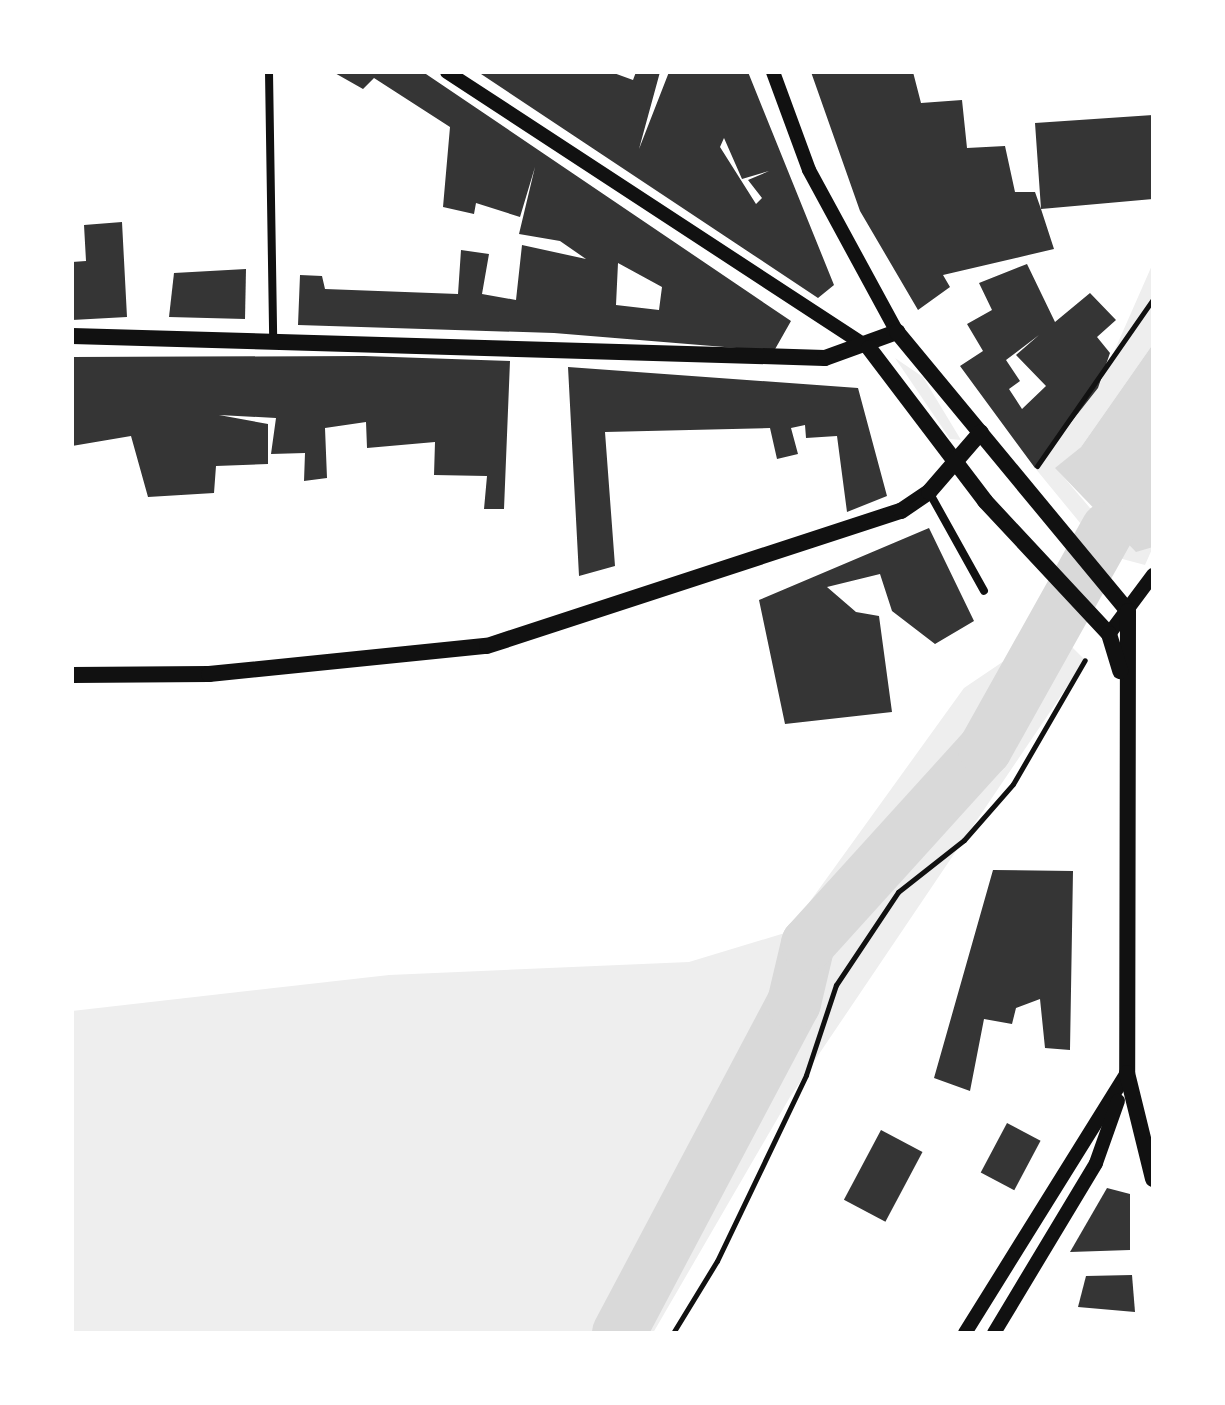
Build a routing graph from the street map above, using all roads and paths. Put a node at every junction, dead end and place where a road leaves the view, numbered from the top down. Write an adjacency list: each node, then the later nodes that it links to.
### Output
1 (269, 72): 7 (street)
2 (447, 72): 8 (street)
3 (773, 72): 5 (street)
4 (1153, 299): 11 (path)
5 (897, 332): 8 (main road); 9 (main road)
6 (72, 336): 7 (main road)
7 (273, 340): 8 (main road)
8 (869, 348): 10 (main road)
9 (981, 432): 10 (main road); 15 (main road)
10 (955, 464): 12 (main road); 16 (main road)
11 (1035, 468)
12 (929, 492): 14 (street); 18 (main road)
13 (1153, 575): 15 (street)
14 (984, 591)
15 (1128, 611): 16 (street); 19 (main road)
16 (1109, 634): 19 (main road)
17 (1085, 660): 22 (path)
18 (72, 675)
19 (1124, 684): 20 (main road)
20 (1127, 1073): 21 (main road); 23 (street); 24 (street)
21 (1153, 1179)
22 (673, 1333)
23 (965, 1333)
24 (994, 1333)

